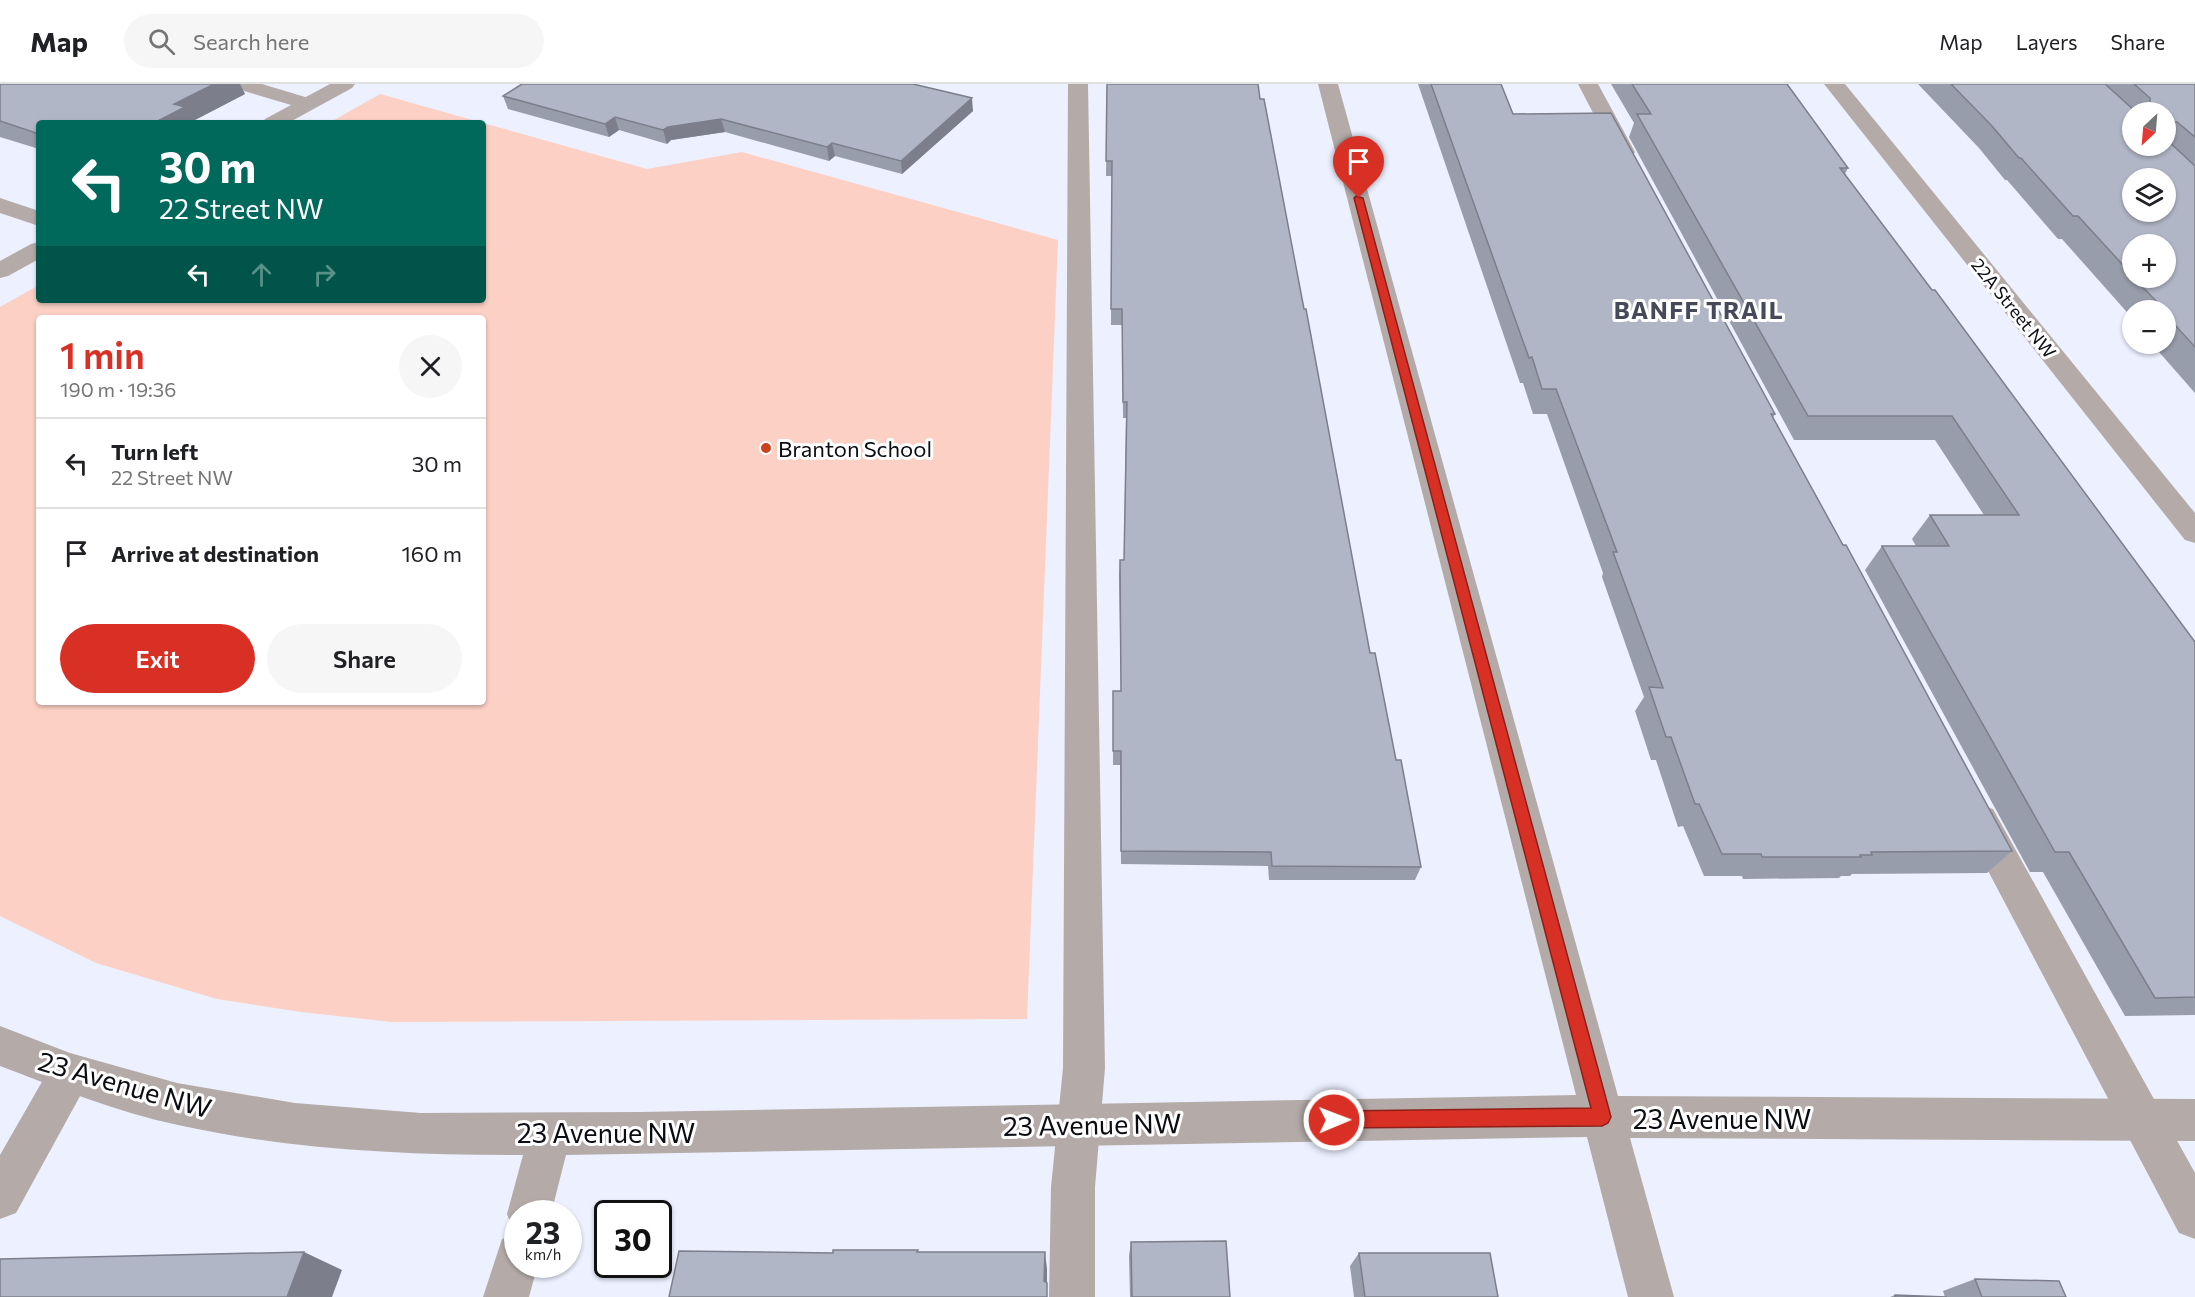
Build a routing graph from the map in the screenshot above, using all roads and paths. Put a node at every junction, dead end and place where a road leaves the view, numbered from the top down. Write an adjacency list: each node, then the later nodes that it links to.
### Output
1 (241, 84): 7 (street)
2 (345, 84): 7 (street)
3 (1078, 84): 21 (street)
4 (1329, 84): 18 (street)
5 (1588, 84): 9 (street)
6 (1834, 84): 14 (street, 22A Street NW)
7 (308, 104): 8 (street)
8 (278, 120)
9 (1638, 179)
10 (0, 205): 11 (street)
11 (36, 218)
12 (36, 251): 13 (street)
13 (0, 271)
14 (2195, 533)
15 (1969, 799): 20 (street)
16 (0, 1046): 17 (street, 23 Avenue NW)
17 (70, 1073): 22 (street, 23 Avenue NW); 23 (street)
18 (1602, 1117): 20 (street, 23 Avenue NW); 21 (street, 23 Avenue NW); 29 (street)
19 (2195, 1120): 20 (street, 23 Avenue NW)
20 (2144, 1121): 25 (street)
21 (1078, 1125): 22 (street, 23 Avenue NW); 28 (street)
22 (551, 1132): 24 (street)
23 (0, 1197)
24 (533, 1200)
25 (2195, 1217)
26 (511, 1278): 27 (street)
27 (506, 1297)
28 (1072, 1297)
29 (1651, 1297)

